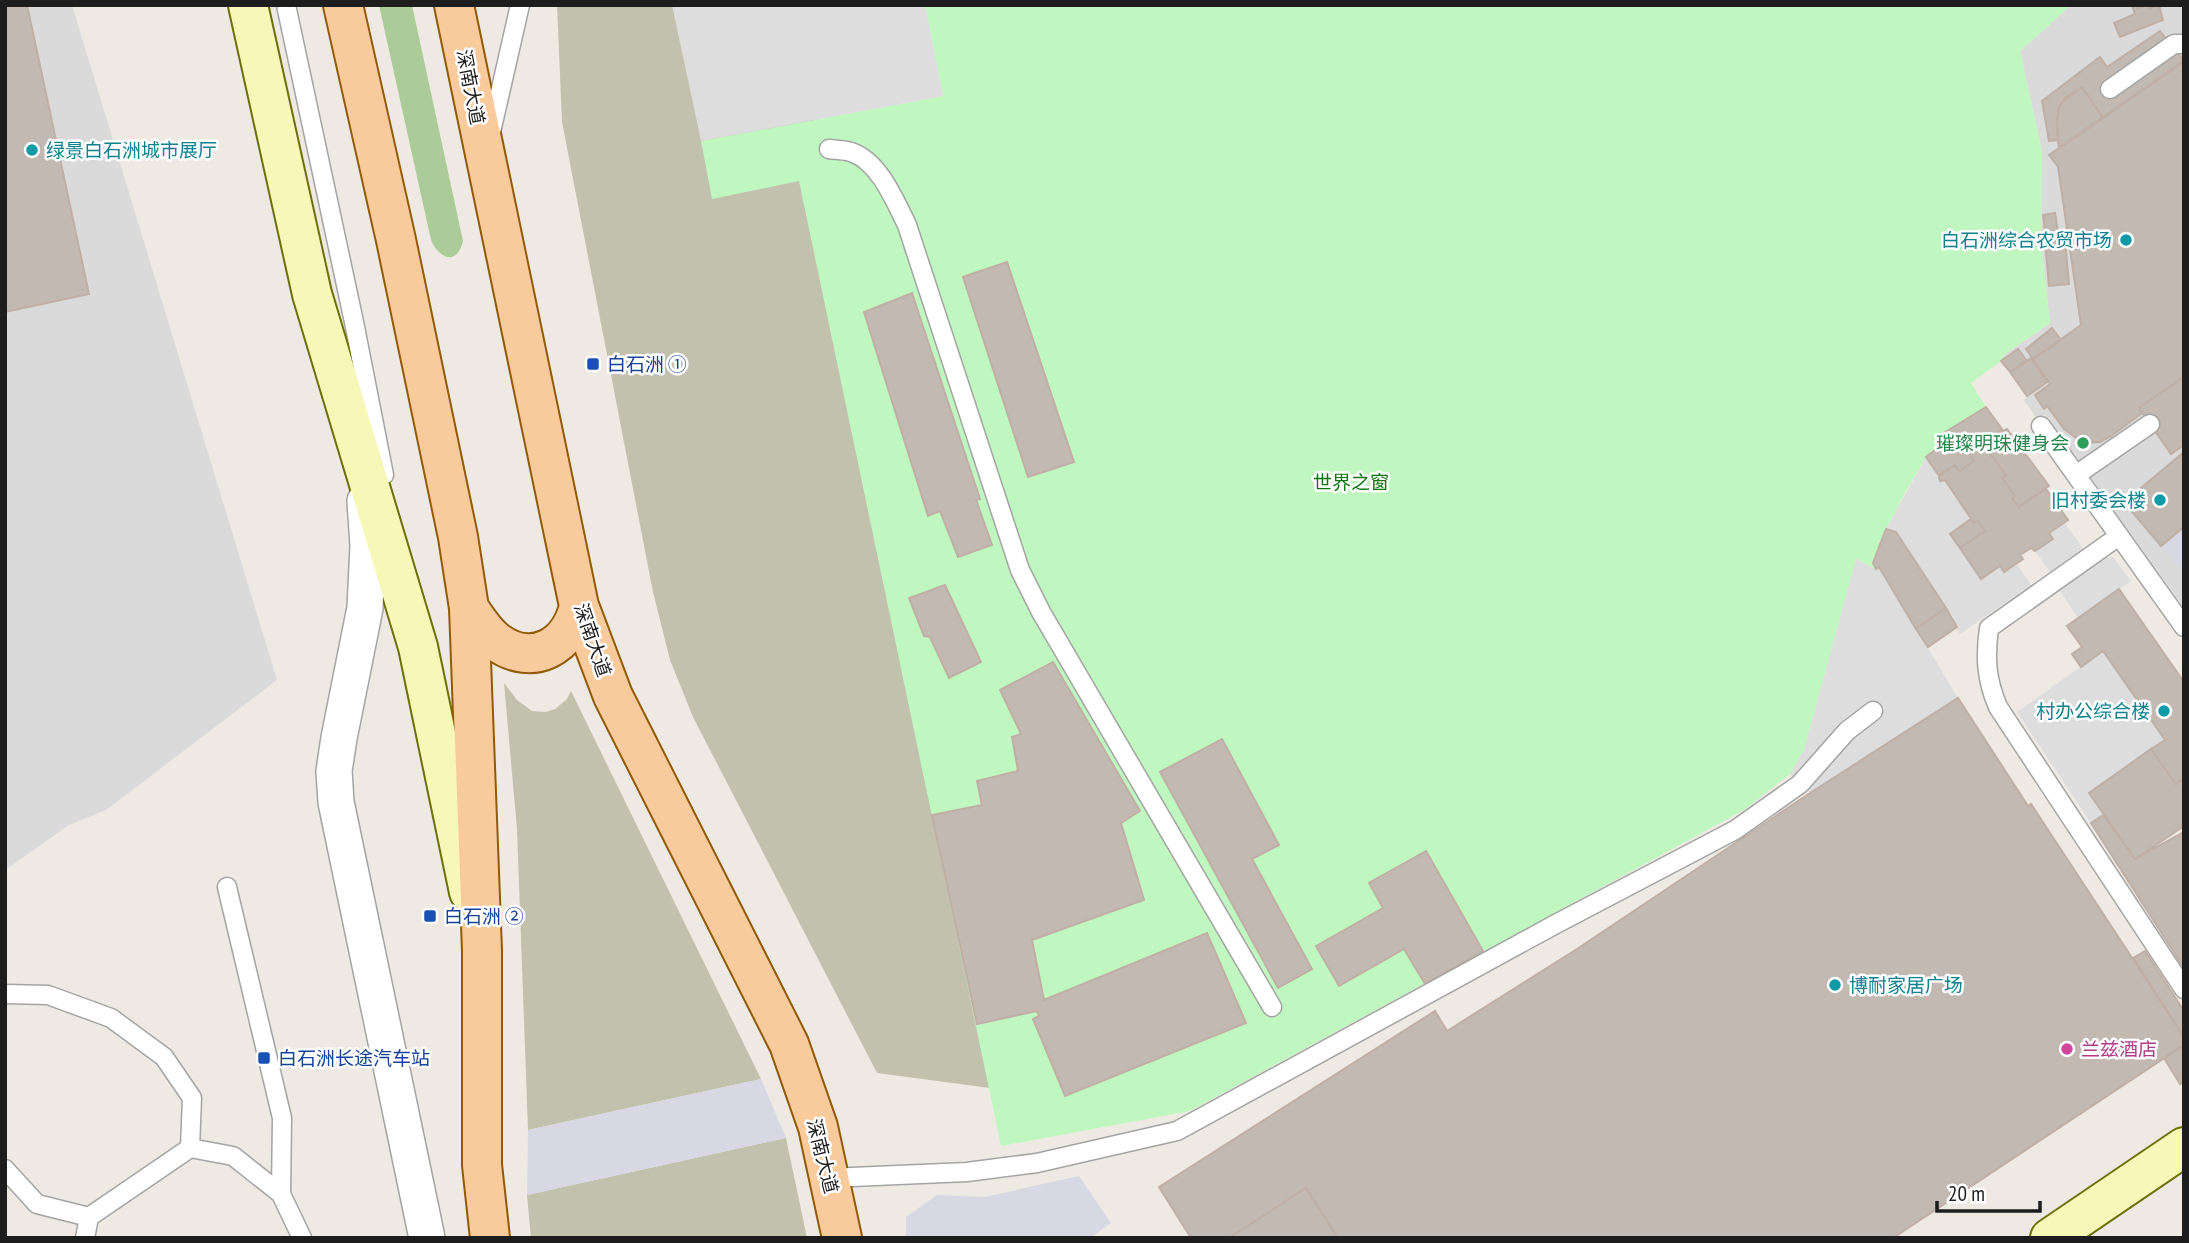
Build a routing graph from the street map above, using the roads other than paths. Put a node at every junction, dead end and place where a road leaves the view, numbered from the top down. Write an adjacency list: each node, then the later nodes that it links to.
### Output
1 (248, 5): 12 (main road)
2 (286, 5): 18 (lane)
3 (343, 5): 16 (main road)
4 (454, 5): 9 (main road, 深南大道)
5 (520, 5): 9 (lane)
6 (2184, 44): 7 (lane)
7 (2110, 89)
8 (829, 149): 24 (lane)
9 (485, 156): 15 (main road, 深南大道)
10 (2150, 424): 13 (lane)
11 (2041, 426): 13 (lane)
12 (360, 457): 18 (main road); 33 (street)
13 (2076, 475): 14 (lane)
14 (2119, 536): 17 (lane); 22 (lane)
15 (579, 606): 16 (main road); 28 (main road, 深南大道)
16 (469, 608): 21 (main road)
17 (2184, 627)
18 (418, 647): 21 (main road)
19 (1873, 711): 28 (lane)
20 (228, 887): 29 (lane)
21 (482, 951): 34 (main road)
22 (2184, 989)
23 (5, 994): 26 (lane)
24 (1272, 1007)
25 (2184, 1147): 36 (main road)
26 (190, 1148): 29 (lane); 30 (lane)
27 (5, 1169): 30 (lane)
28 (829, 1178): 35 (main road, 深南大道)
29 (281, 1194): 32 (lane)
30 (89, 1217): 31 (lane)
31 (85, 1238)
32 (302, 1238)
33 (427, 1238)
34 (489, 1238)
35 (842, 1238)
36 (2050, 1238)

